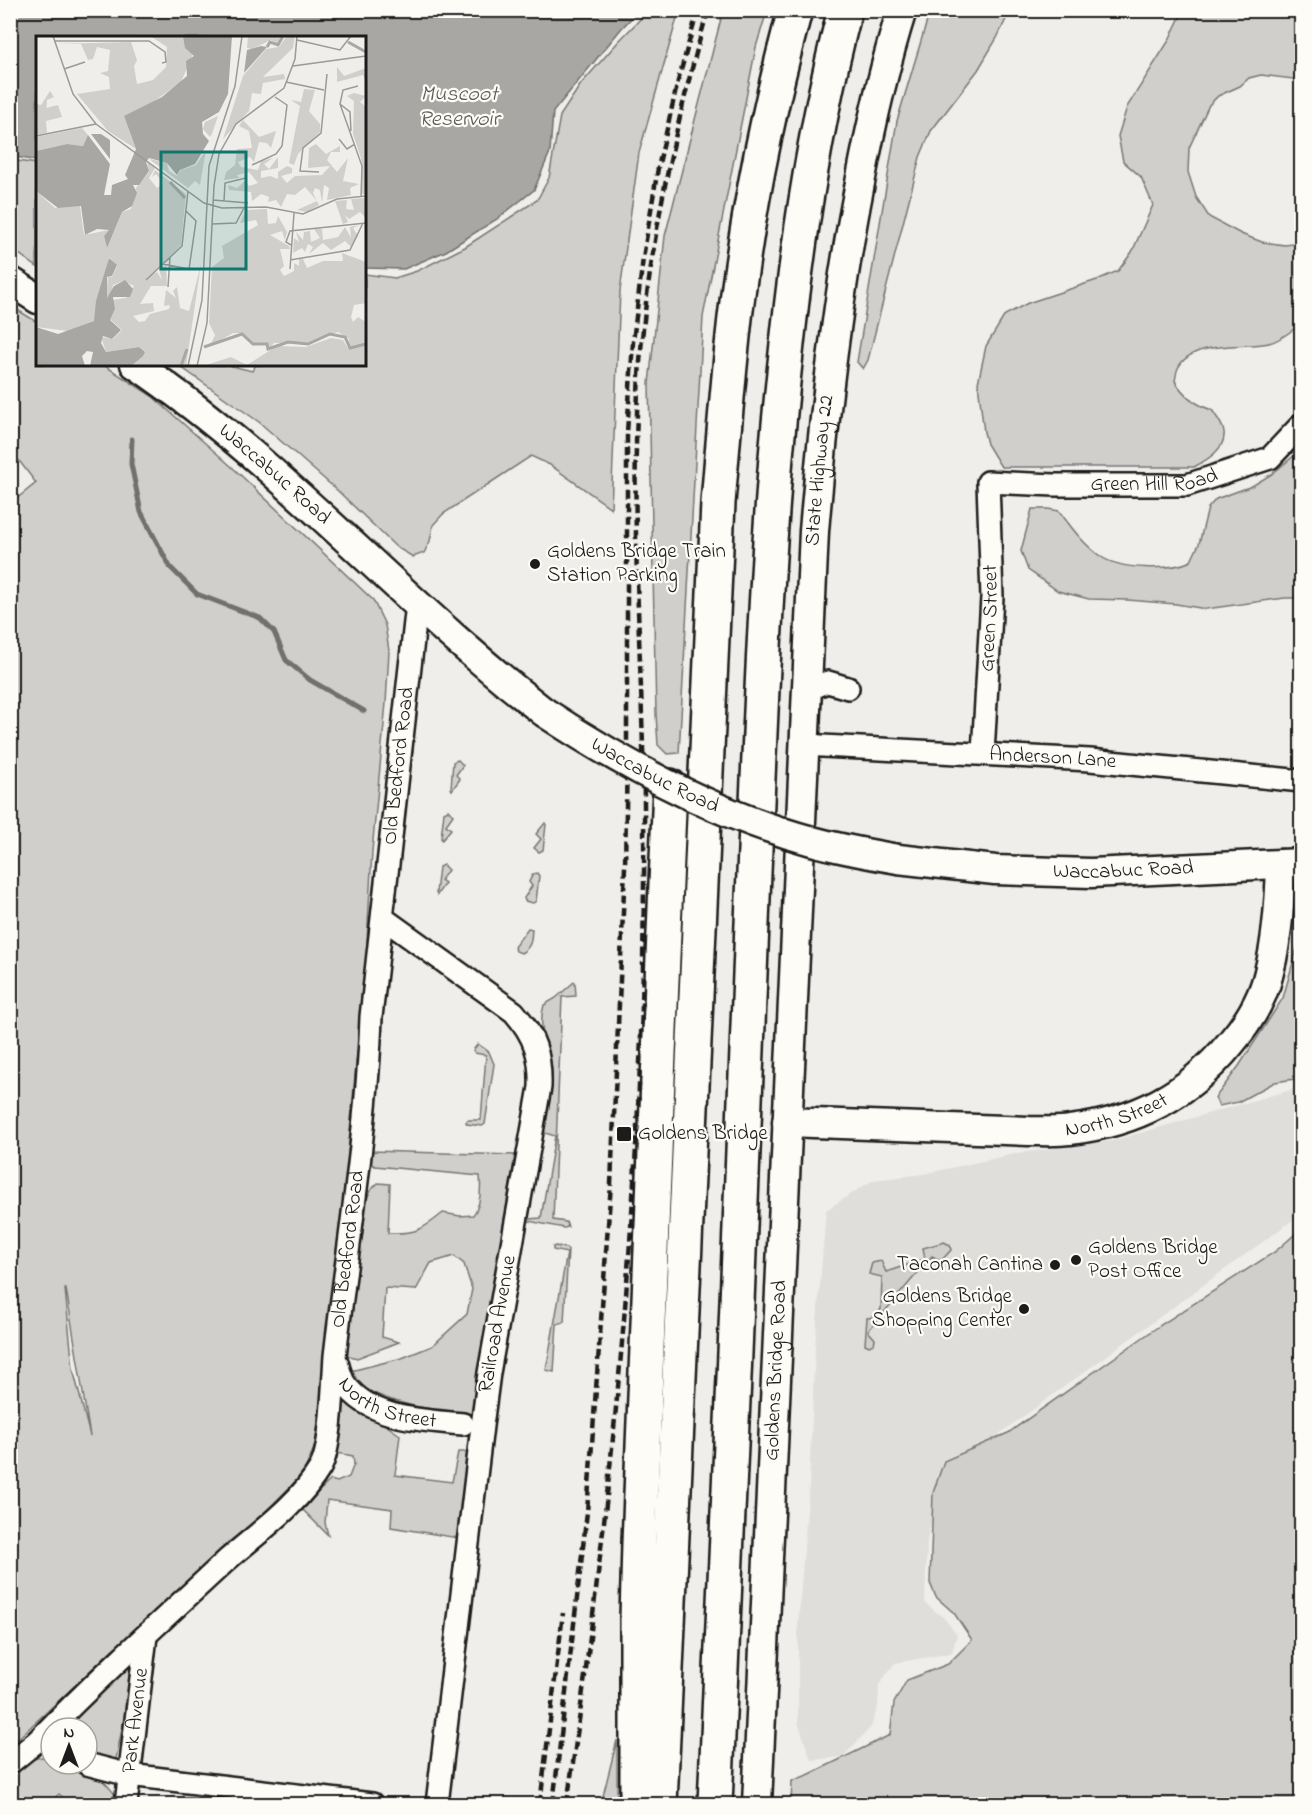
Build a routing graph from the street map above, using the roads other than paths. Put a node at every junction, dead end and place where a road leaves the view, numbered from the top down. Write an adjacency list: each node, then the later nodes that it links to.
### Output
1 (795, 10): 32 (highway)
2 (845, 10): 33 (highway)
3 (902, 10): 11 (main road, State Highway 22)
4 (10, 281): 5 (main road)
5 (36, 298)
6 (138, 366): 9 (main road, Waccabuc Road)
7 (1302, 424): 8 (street, Green Hill Road)
8 (988, 482): 13 (street, Green Street)
9 (417, 604): 15 (main road, Waccabuc Road, bridge); 17 (street, Old Bedford Road)
10 (848, 688): 11 (street)
11 (806, 689): 12 (main road, State Highway 22)
12 (803, 745): 13 (street, Anderson Lane); 18 (main road, State Highway 22)
13 (983, 753): 14 (street, Anderson Lane)
14 (1302, 781)
15 (670, 786): 16 (main road, Waccabuc Road, bridge); 31 (highway)
16 (1291, 863): 19 (main road, North Street)
17 (383, 918): 20 (street, Old Bedford Road); 30 (street, Railroad Avenue)
18 (795, 937): 19 (main road, Goldens Bridge Road)
19 (787, 1122): 34 (main road, Goldens Bridge Road)
20 (335, 1356): 21 (street, North Street); 22 (street, Old Bedford Road)
21 (463, 1425)
22 (146, 1636): 23 (street, Old Bedford Road); 27 (street, Park Avenue)
23 (70, 1716)
24 (39, 1747): 25 (street, Old Bedford Road)
25 (10, 1763)
26 (99, 1767): 27 (street)
27 (129, 1775): 28 (street, Park Avenue); 29 (street)
28 (126, 1804)
29 (372, 1804)
30 (437, 1804)
31 (637, 1804)
32 (660, 1804)
33 (715, 1804)
34 (757, 1804)

